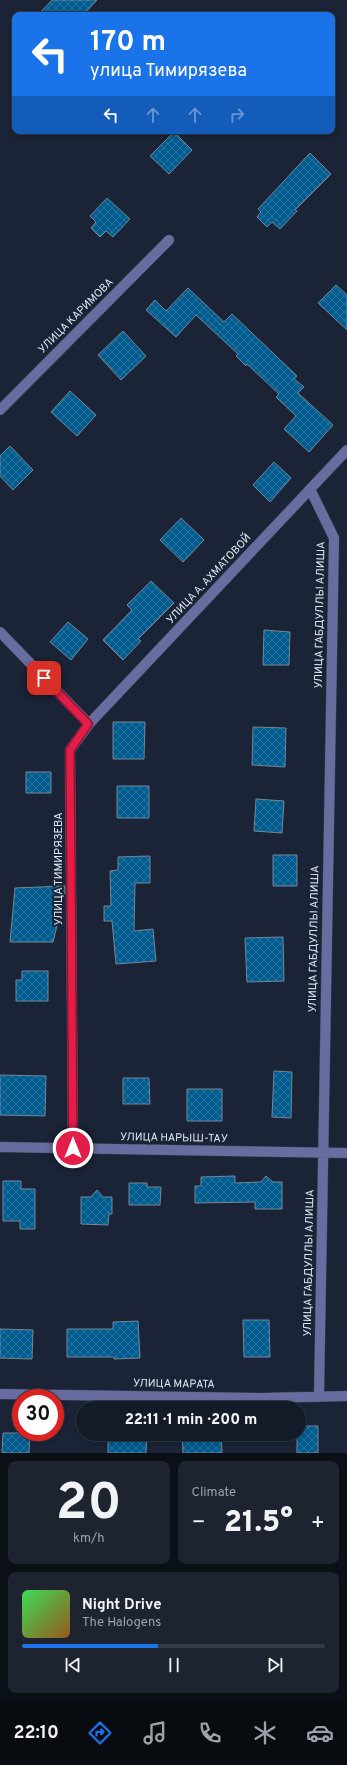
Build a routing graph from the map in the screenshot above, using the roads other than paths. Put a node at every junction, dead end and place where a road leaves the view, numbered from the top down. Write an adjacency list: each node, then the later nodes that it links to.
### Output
1 (169, 240): 2 (street, УЛИЦА КАРИМОВА)
2 (0, 410)
3 (347, 450): 4 (street, УЛИЦА А. АХМАТОВОЙ)
4 (310, 489): 6 (street, УЛИЦА А. АХМАТОВОЙ); 9 (street, УЛИЦА ГАБДУЛЛЫ АЛИША)
5 (0, 632): 6 (street)
6 (88, 724): 8 (street, УЛИЦА ТИМИРЯЗЕВА)
7 (0, 1147): 8 (street, УЛИЦА НАРЫШ-ТАУ)
8 (73, 1148): 9 (street, УЛИЦА НАРЫШ-ТАУ)
9 (322, 1152): 10 (street, УЛИЦА НАРЫШ-ТАУ); 12 (street, УЛИЦА ГАБДУЛЛЫ АЛИША)
10 (347, 1153)
11 (0, 1394): 12 (street, УЛИЦА МАРАТА)
12 (319, 1395): 13 (street, УЛИЦА МАРАТА)
13 (347, 1396)

